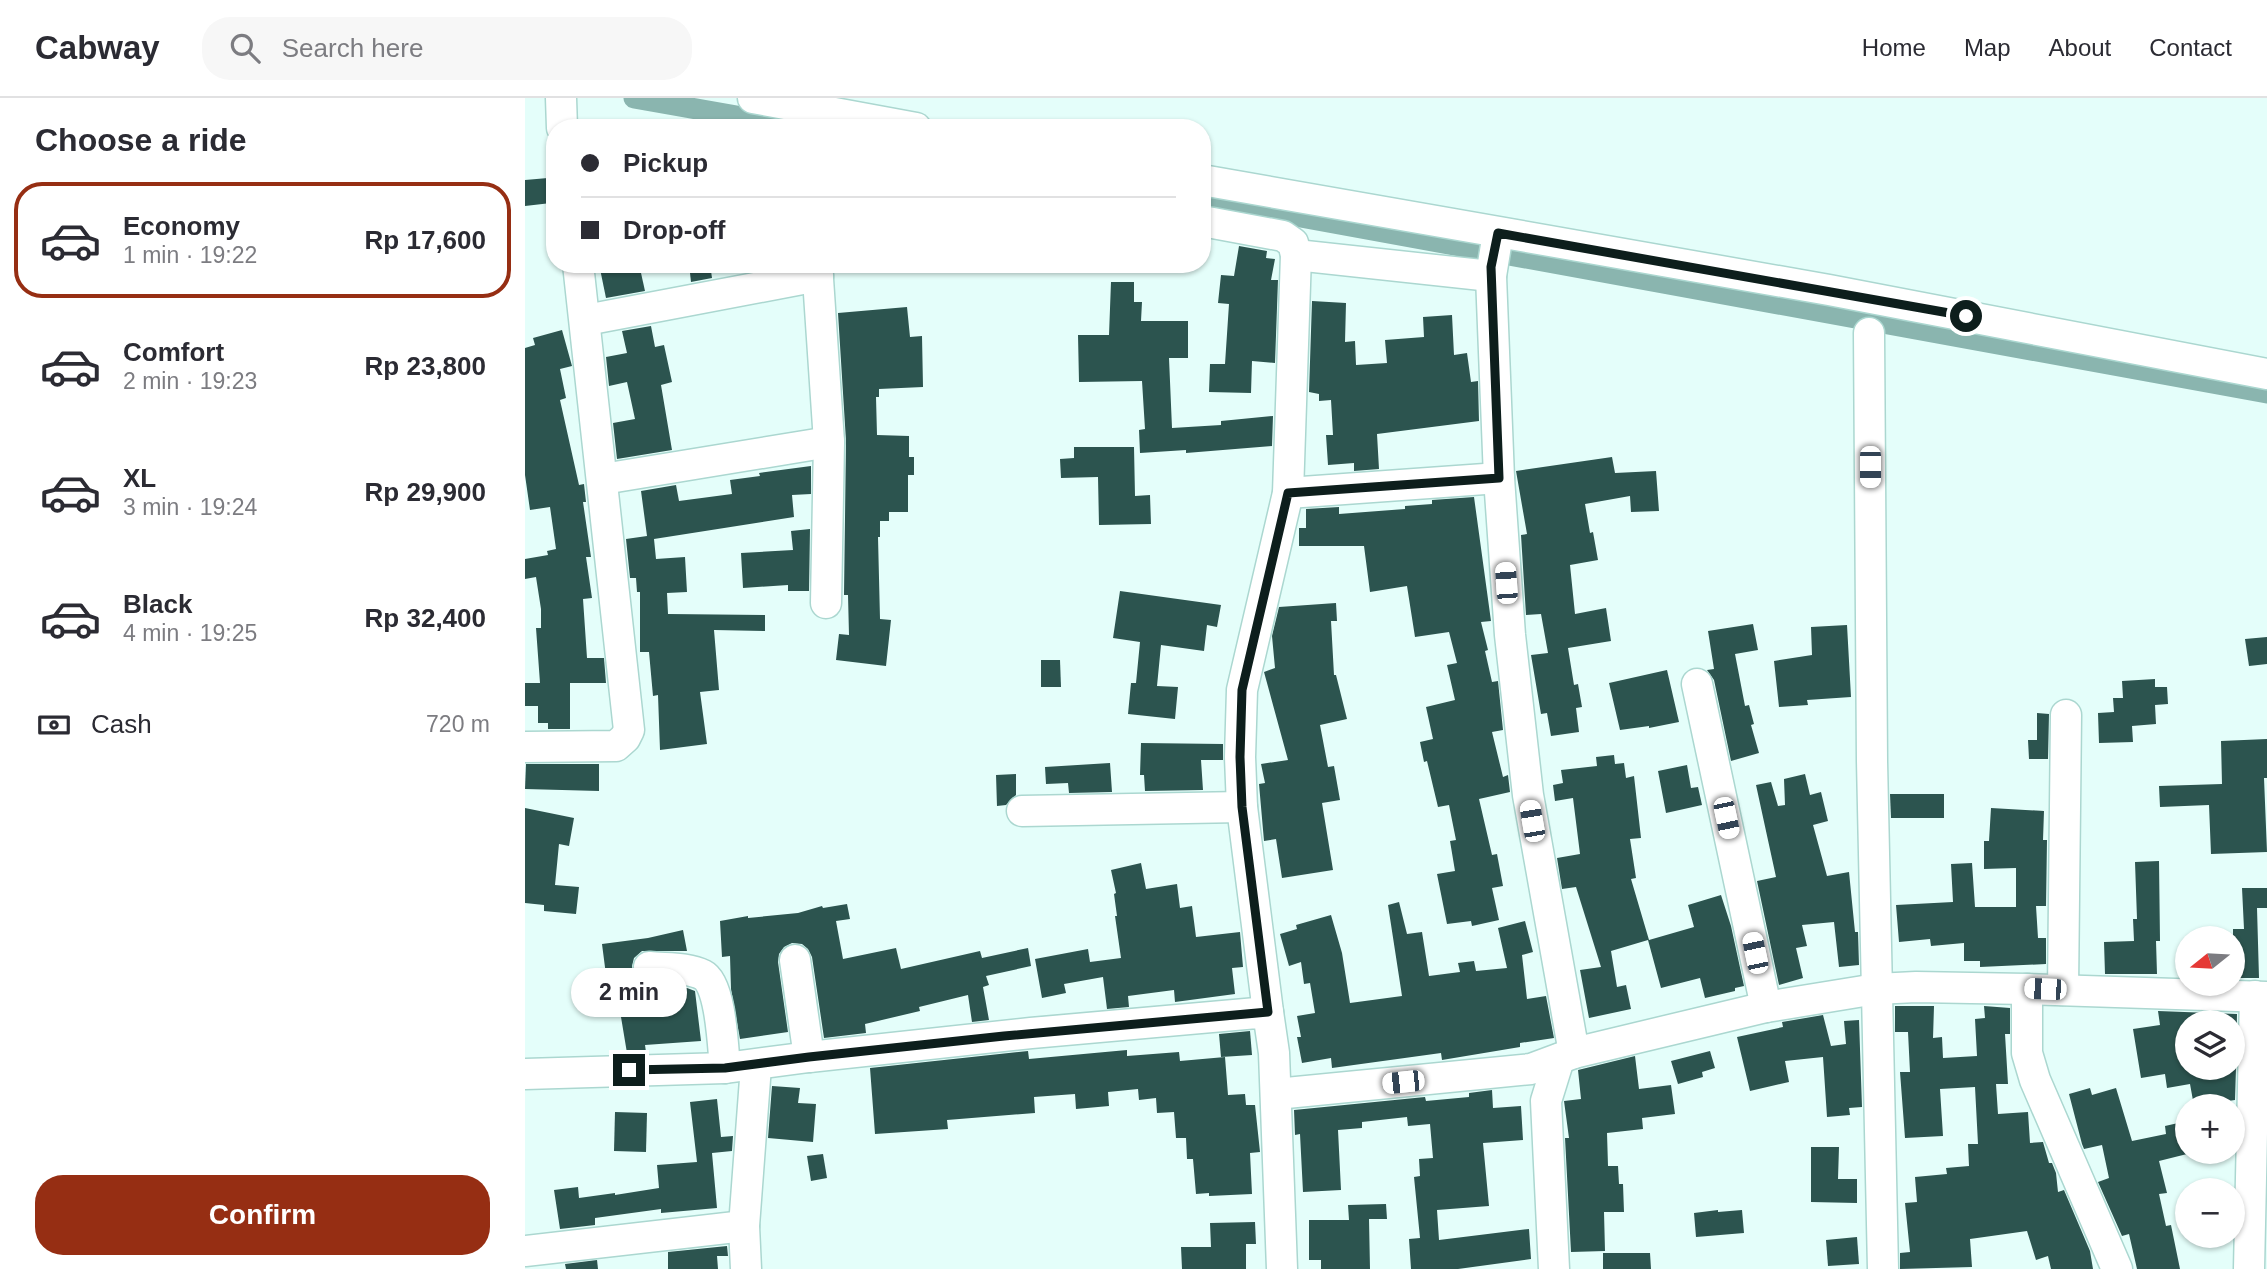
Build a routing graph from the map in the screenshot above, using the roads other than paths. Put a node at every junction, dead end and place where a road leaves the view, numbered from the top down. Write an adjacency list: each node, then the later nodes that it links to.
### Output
1 (753, 98): 2 (street)
2 (866, 119)
3 (1211, 182): 5 (street)
4 (1211, 223): 6 (street)
5 (1497, 235): 7 (street); 13 (street)
6 (1296, 255): 7 (street); 17 (street)
7 (1491, 272): 15 (street)
8 (579, 273): 11 (street)
9 (804, 273): 11 (street)
10 (818, 273): 14 (street)
11 (586, 320): 16 (street)
12 (1869, 333): 26 (street)
13 (2267, 374)
14 (829, 442): 16 (street); 18 (street)
15 (1499, 478): 17 (street); 32 (street)
16 (603, 479): 21 (street)
17 (1288, 493): 22 (street)
18 (826, 603)
19 (1697, 684): 30 (street)
20 (2066, 715): 28 (street)
21 (525, 747)
22 (1242, 807): 23 (street); 31 (street)
23 (1022, 811)
24 (795, 960): 33 (street)
25 (649, 968): 35 (street)
26 (1876, 989): 27 (street); 30 (street); 45 (street)
27 (2027, 989): 28 (street); 46 (street)
28 (2063, 990): 29 (street)
29 (2261, 996): 47 (street)
30 (1766, 1007): 32 (street)
31 (1268, 1012): 33 (street); 38 (street)
32 (1566, 1056): 36 (street); 39 (street)
33 (809, 1057): 34 (street)
34 (756, 1066): 35 (street); 40 (street)
35 (725, 1068): 37 (street)
36 (1531, 1069): 38 (street); 39 (street)
37 (525, 1074)
38 (1276, 1094): 43 (street)
39 (1546, 1101): 44 (street)
40 (744, 1226): 41 (street); 42 (street)
41 (525, 1251)
42 (746, 1269)
43 (1282, 1269)
44 (1554, 1269)
45 (1883, 1269)
46 (2116, 1269)
47 (2249, 1269)

